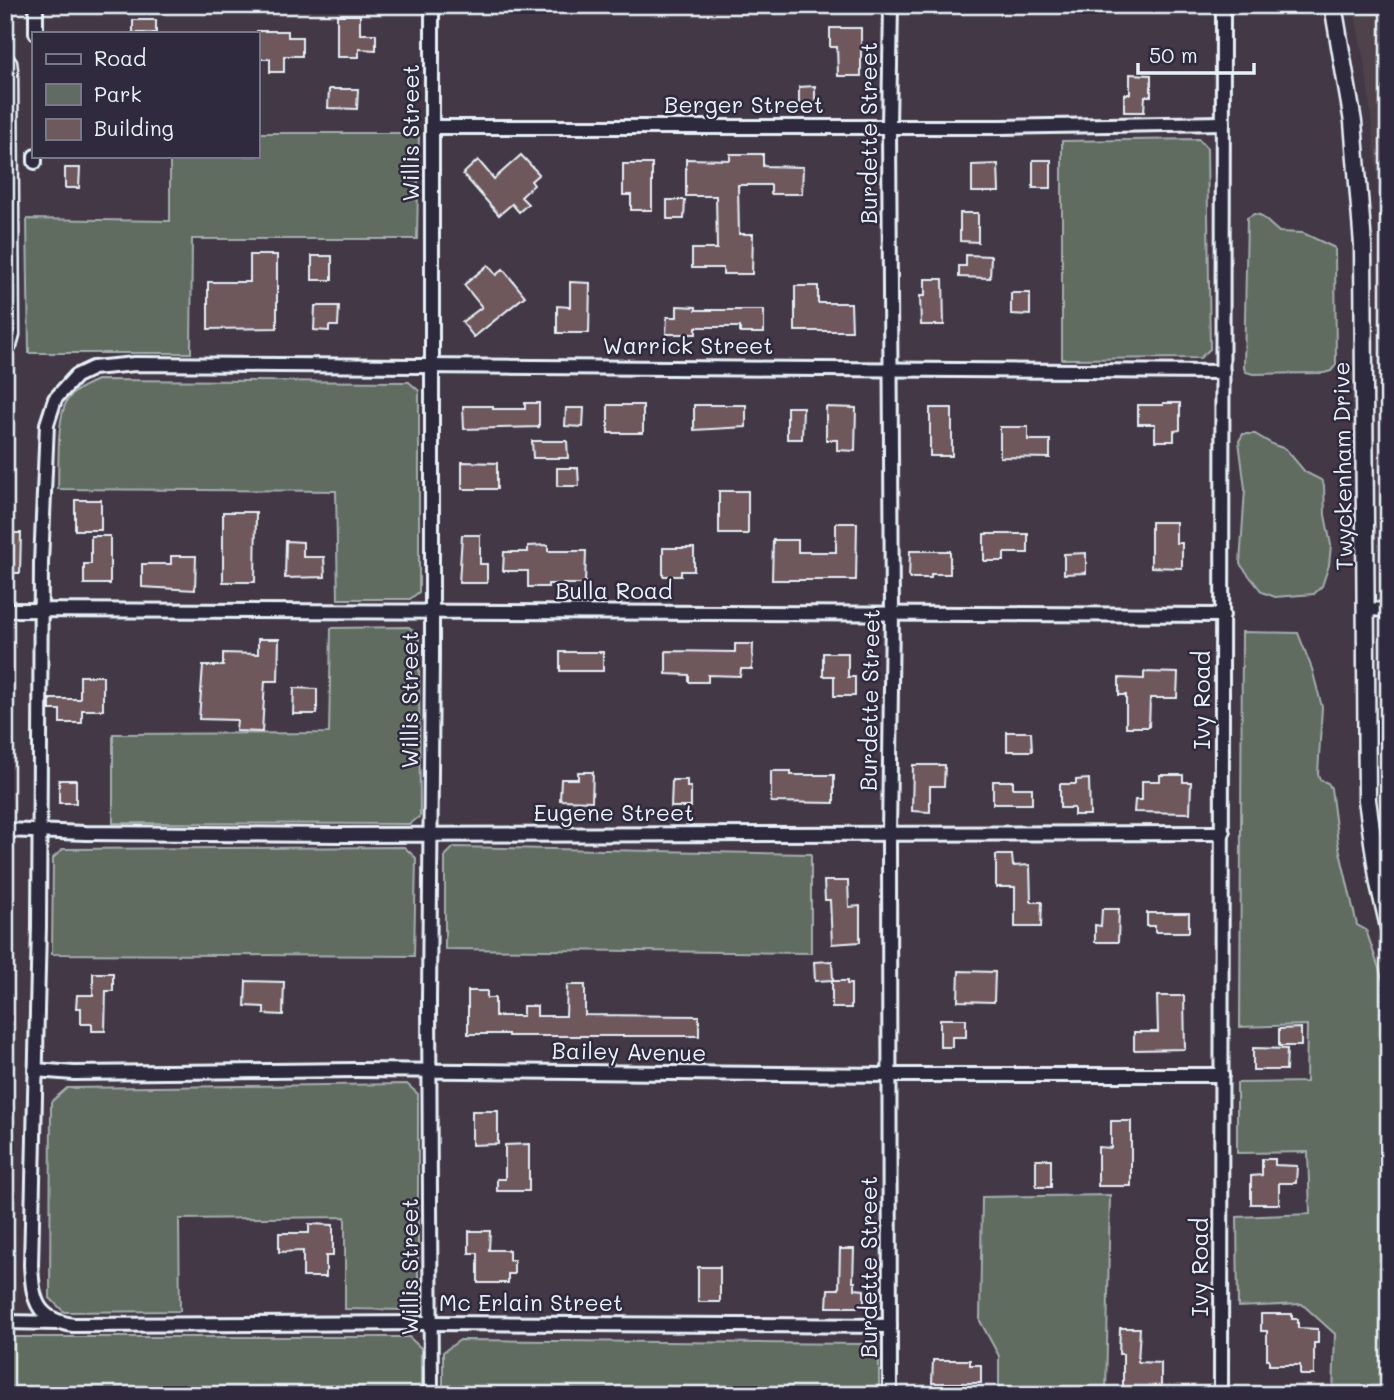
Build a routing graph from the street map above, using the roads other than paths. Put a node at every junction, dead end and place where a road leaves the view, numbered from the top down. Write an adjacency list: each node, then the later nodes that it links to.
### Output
1 (36, 5): 6 (street)
2 (432, 5): 10 (street, Willis Street)
3 (891, 5): 9 (street, Burdette Street)
4 (1223, 5): 8 (street, Ivy Road)
5 (1333, 5): 17 (street, Twyckenham Drive)
6 (36, 32)
7 (5, 51): 11 (lane)
8 (1223, 123): 9 (street, Berger Street); 14 (street, Ivy Road)
9 (889, 126): 10 (street, Berger Street); 13 (street, Burdette Street)
10 (432, 127): 12 (street, Willis Street)
11 (5, 354)
12 (431, 366): 13 (street, Warrick Street); 16 (street, Warrick Street); 19 (street, Willis Street)
13 (890, 368): 14 (street, Warrick Street); 20 (street, Burdette Street)
14 (1223, 372): 21 (street, Ivy Road)
15 (5, 610): 16 (street, Bulla Road)
16 (41, 610): 19 (street, Bulla Road); 23 (street, Warrick Street)
17 (1367, 610): 18 (street); 27 (street, Twyckenham Drive)
18 (1389, 610)
19 (432, 612): 20 (street, Bulla Road); 25 (street, Willis Street)
20 (892, 614): 21 (street, Bulla Road); 26 (street, Burdette Street)
21 (1223, 615): 24 (street, Ivy Road)
22 (5, 830): 23 (street, Eugene Street)
23 (39, 830): 25 (street, Eugene Street); 28 (street, Warrick Street)
24 (1223, 832): 26 (street, Eugene Street); 31 (street, Ivy Road)
25 (430, 834): 26 (street, Eugene Street); 29 (street, Willis Street)
26 (889, 834): 30 (street, Burdette Street)
27 (1389, 927)
28 (35, 1070): 29 (street, Bailey Avenue); 32 (street, Warrick Street)
29 (430, 1070): 30 (street, Bailey Avenue); 35 (street, Willis Street)
30 (890, 1075): 31 (street, Bailey Avenue); 36 (street, Burdette Street)
31 (1222, 1075): 39 (street, Ivy Road)
32 (47, 1316): 34 (street, Mc Erlain Street)
33 (5, 1322): 34 (street)
34 (60, 1323): 35 (street, Mc Erlain Street)
35 (431, 1323): 36 (street, Mc Erlain Street); 37 (street, Willis Street)
36 (890, 1326): 38 (street, Burdette Street)
37 (431, 1395)
38 (890, 1395)
39 (1221, 1395)

